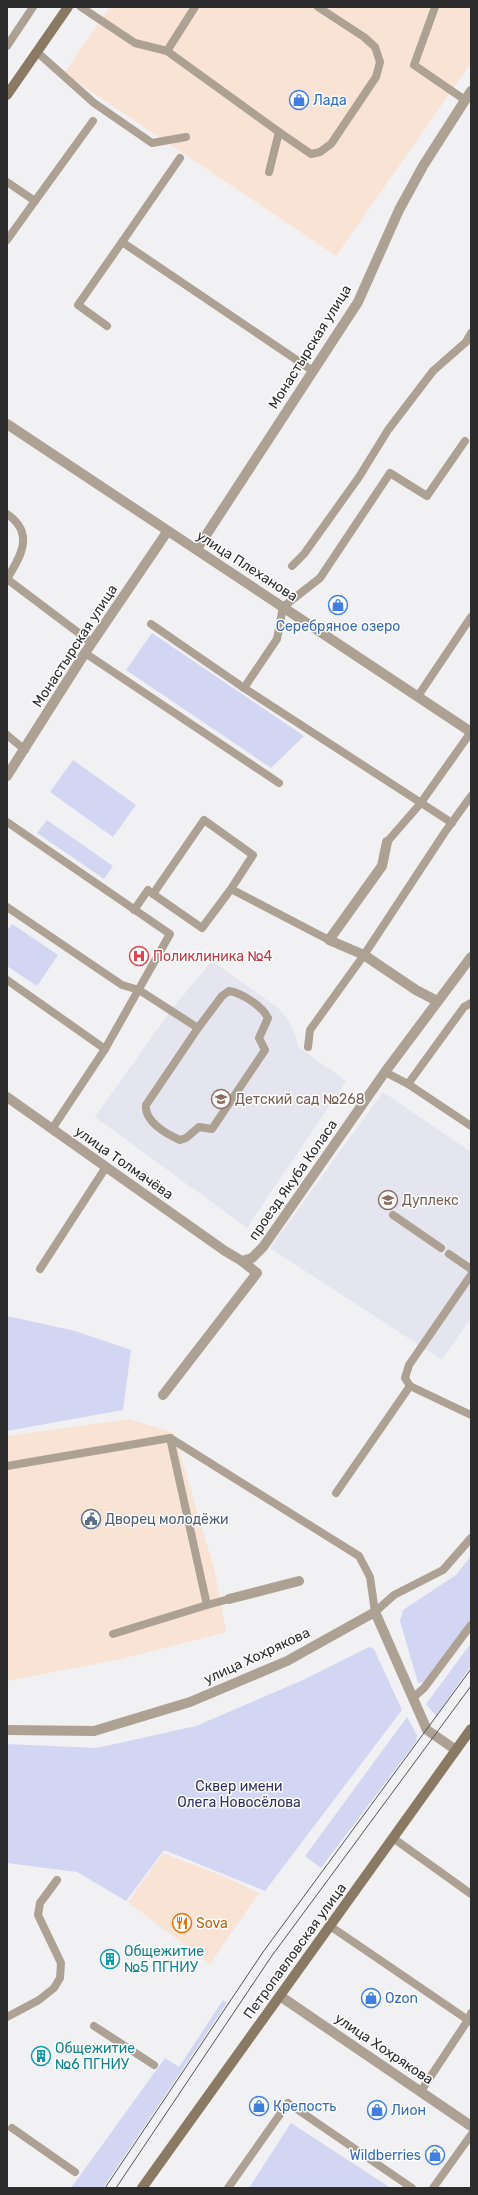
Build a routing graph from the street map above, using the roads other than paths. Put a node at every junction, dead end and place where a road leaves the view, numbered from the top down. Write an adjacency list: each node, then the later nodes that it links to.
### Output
1 (33, 7): 7 (lane)
2 (68, 7): 9 (street)
3 (81, 7): 8 (lane)
4 (195, 7): 8 (lane)
5 (318, 7): 14 (lane)
6 (435, 7): 12 (lane)
7 (7, 46)
8 (167, 51): 14 (lane)
9 (37, 52): 11 (street); 15 (lane)
10 (471, 91): 12 (street, Монастырская улица)
11 (7, 95)
12 (465, 100): 24 (street, Монастырская улица)
13 (93, 121): 19 (lane)
14 (279, 132): 17 (lane)
15 (186, 137)
16 (180, 158): 21 (lane)
17 (269, 172)
18 (7, 182): 19 (lane)
19 (35, 201): 20 (lane)
20 (7, 240)
21 (122, 242): 22 (lane); 24 (lane)
22 (107, 326)
23 (471, 333): 30 (lane)
24 (313, 371): 29 (street, Монастырская улица)
25 (7, 424): 28 (street, улица Плеханова)
26 (465, 441): 31 (lane)
27 (7, 514): 34 (lane)
28 (167, 532): 29 (street, улица Плеханова); 34 (street, Монастырская улица)
29 (197, 549): 31 (street, улица Плеханова)
30 (292, 566)
31 (283, 607): 36 (lane); 37 (street, улица Плеханова)
32 (471, 617): 37 (lane)
33 (151, 624): 36 (lane)
34 (92, 643): 35 (street, Монастырская улица)
35 (85, 654): 40 (street, Монастырская улица); 42 (lane)
36 (244, 688): 44 (lane)
37 (418, 696): 38 (street, улица Плеханова)
38 (471, 732): 44 (lane)
39 (7, 736): 40 (lane)
40 (24, 750): 41 (street, Монастырская улица)
41 (7, 776)
42 (279, 783)
43 (471, 796): 46 (lane)
44 (420, 804): 46 (lane); 47 (lane)
45 (7, 822): 51 (lane)
46 (452, 823): 53 (lane)
47 (387, 842): 52 (street)
48 (231, 889): 49 (lane); 49 (lane); 52 (lane)
49 (153, 894): 51 (lane)
50 (7, 907): 56 (lane)
51 (134, 910): 56 (lane)
52 (329, 940): 53 (street)
53 (364, 955): 57 (street); 60 (lane)
54 (471, 957): 57 (street, проезд Якуба Коласа)
55 (7, 980): 61 (lane)
56 (139, 990): 59 (lane); 61 (lane)
57 (437, 1001): 62 (street, проезд Якуба Коласа)
58 (471, 1003): 63 (lane)
59 (198, 1028): 59 (lane)
60 (308, 1047)
61 (105, 1049): 66 (lane)
62 (385, 1072): 63 (lane); 71 (street, проезд Якуба Коласа)
63 (408, 1084): 65 (lane)
64 (7, 1098): 66 (street, улица Толмачёва)
65 (471, 1126)
66 (52, 1129): 67 (street, улица Толмачёва)
67 (106, 1167): 71 (street, улица Толмачёва); 72 (lane)
68 (393, 1214): 69 (lane)
69 (441, 1248)
70 (449, 1254): 73 (lane)
71 (242, 1261): 76 (street)
72 (40, 1269)
73 (471, 1269)
74 (471, 1275): 75 (lane)
75 (410, 1386): 77 (lane); 80 (lane)
76 (163, 1395)
77 (471, 1415)
78 (170, 1438): 79 (lane); 84 (lane); 85 (lane)
79 (7, 1466)
80 (336, 1493)
81 (471, 1538): 85 (lane)
82 (299, 1581): 83 (street)
83 (229, 1599): 84 (lane)
84 (207, 1605): 87 (lane)
85 (375, 1612): 88 (street); 90 (street, улица Хохрякова)
86 (471, 1625): 88 (lane)
87 (113, 1634)
88 (414, 1697): 91 (street)
89 (471, 1729): 91 (street, Петропавловская улица)
90 (7, 1730)
91 (456, 1750): 92 (street, Петропавловская улица)
92 (393, 1838): 94 (lane); 95 (street, Петропавловская улица)
93 (57, 1880): 97 (lane)
94 (471, 1894)
95 (330, 1926): 96 (street, Петропавловская улица); 98 (lane)
96 (280, 1996): 101 (street, улица Хохрякова); 106 (street, Петропавловская улица)
97 (7, 2016)
98 (470, 2019): 101 (lane)
99 (94, 2026): 100 (lane)
100 (154, 2064)
101 (421, 2092): 102 (street, улица Хохрякова)
102 (471, 2126)
103 (12, 2128): 105 (lane)
104 (471, 2135): 109 (lane)
105 (76, 2172)
106 (142, 2188)
107 (228, 2188): 108 (lane)
108 (412, 2188)
109 (433, 2188)

